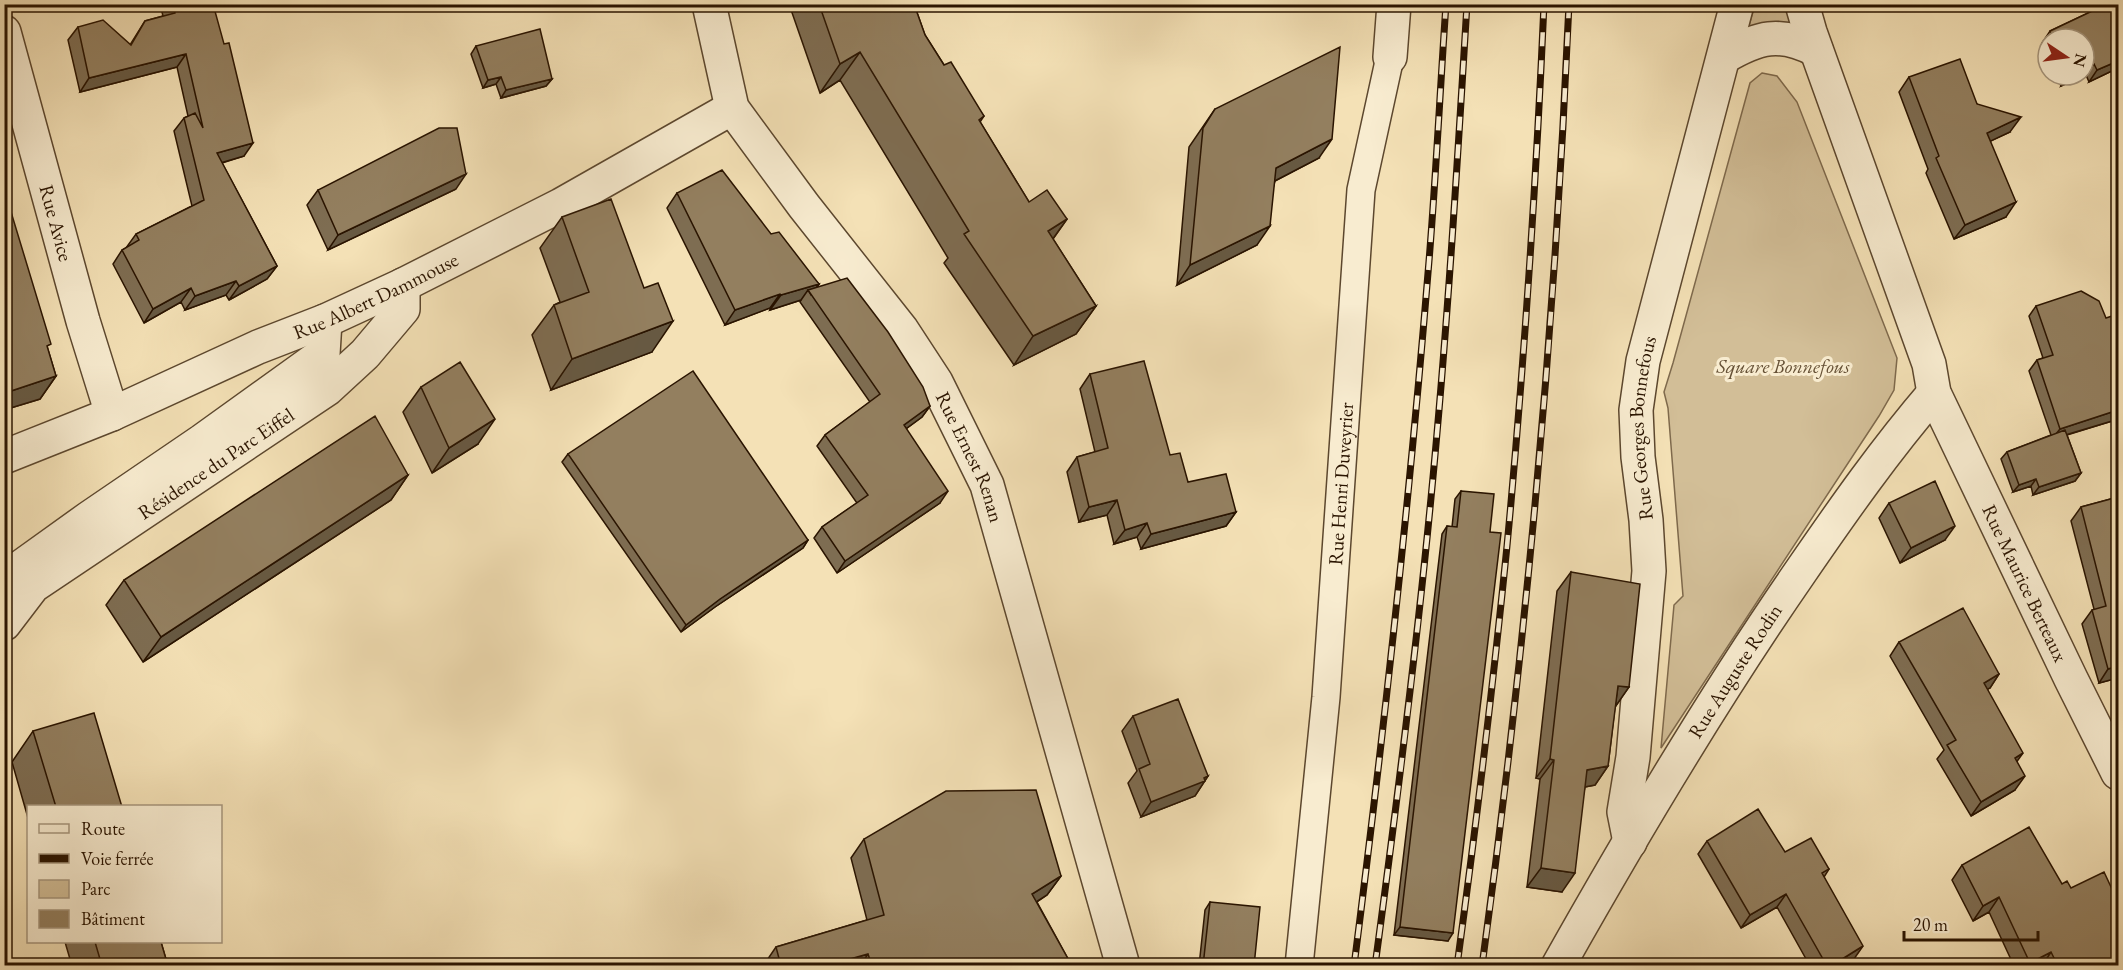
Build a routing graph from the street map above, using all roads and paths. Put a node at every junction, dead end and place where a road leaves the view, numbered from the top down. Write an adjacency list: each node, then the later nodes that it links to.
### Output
1 (709, 4): 9 (street, Rue Ernest Renan)
2 (1394, 4): 7 (street, Rue Henri Duveyrier)
3 (1737, 4): 8 (street, Rue Georges Bonnefous)
4 (1802, 4): 6 (street)
5 (4, 32): 13 (street, Rue Avice)
6 (1816, 50): 8 (street); 12 (street)
7 (1390, 57): 20 (street, Rue Henri Duveyrier)
8 (1724, 57): 18 (street, Rue Georges Bonnefous)
9 (732, 108): 10 (street, Rue Albert Dammouse); 19 (street, Rue Ernest Renan)
10 (403, 285): 11 (street, Rue Albert Dammouse); 16 (street, Résidence du Parc Eiffel)
11 (326, 321): 13 (street, Rue Albert Dammouse); 15 (street, Résidence du Parc Eiffel)
12 (1934, 393): 17 (street, Rue Maurice Berteaux); 18 (street, Rue Auguste Rodin)
13 (112, 414): 14 (street, Rue Albert Dammouse)
14 (4, 457)
15 (4, 582)
16 (4, 624)
17 (2118, 773)
18 (1630, 842): 21 (street, Rue Auguste Rodin)
19 (1124, 966)
20 (1299, 966)
21 (1558, 966)

